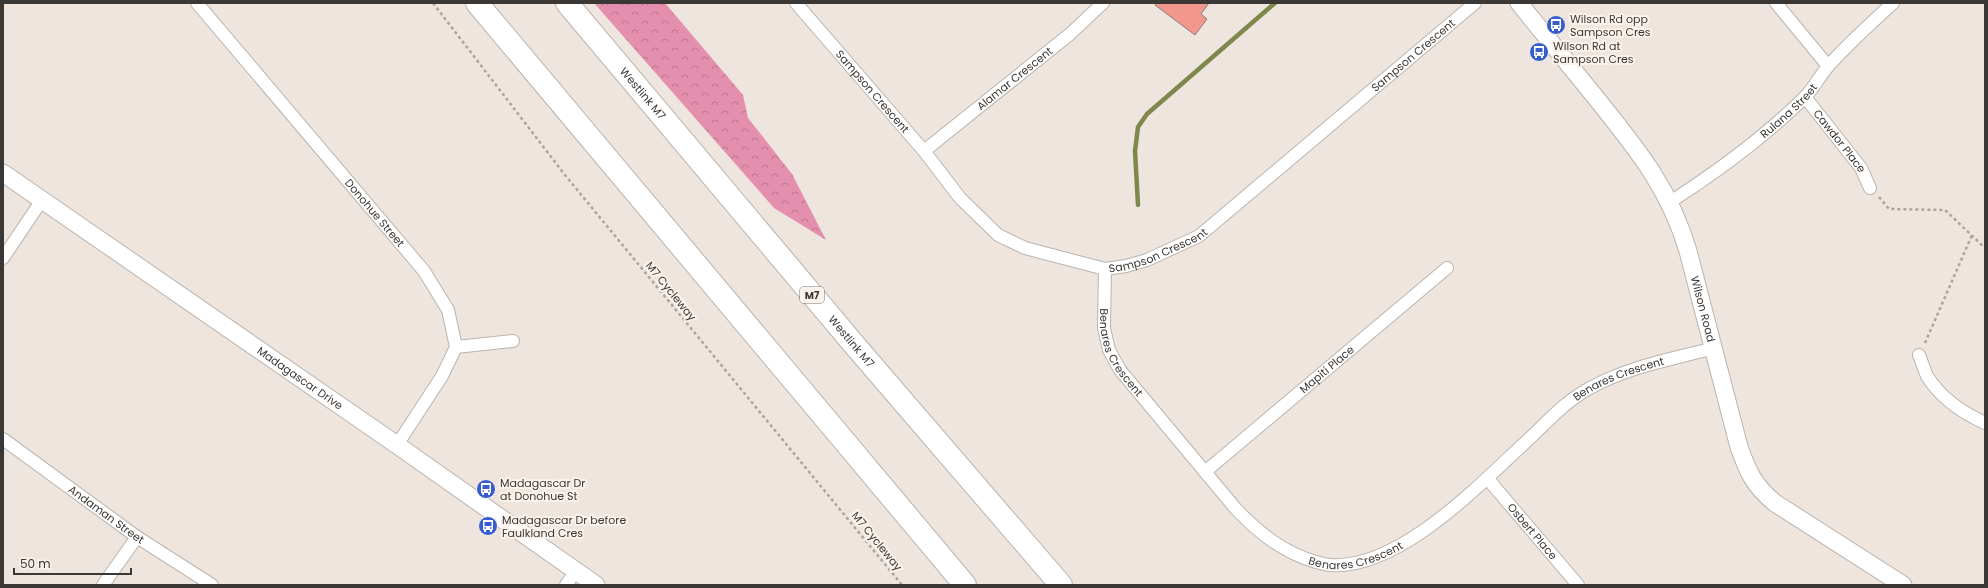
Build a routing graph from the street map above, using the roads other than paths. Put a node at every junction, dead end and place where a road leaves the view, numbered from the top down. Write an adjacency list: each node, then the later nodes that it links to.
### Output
1 (197, 3): 21 (street, Donohue Street)
2 (477, 3): 35 (highway)
3 (567, 3): 36 (highway, Westlink M7 / M7)
4 (796, 3): 12 (street, Sampson Crescent)
5 (1103, 3): 12 (street, Alamar Crescent)
6 (1475, 3): 19 (street, Sampson Crescent)
7 (1519, 3): 16 (street, Wilson Road)
8 (1776, 3): 10 (street)
9 (1893, 3): 10 (street, Rulana Street)
10 (1828, 66): 11 (street, Rulana Street)
11 (1805, 97): 14 (street, Cawdor Place); 16 (street, Rulana Street)
12 (924, 151): 19 (street, Sampson Crescent)
13 (3, 173): 15 (street, Madagascar Drive)
14 (1870, 188)
15 (42, 200): 17 (street); 26 (street, Madagascar Drive)
16 (1670, 202): 22 (street, Wilson Road)
17 (3, 258)
18 (1447, 268): 27 (street, Mapiti Place)
19 (1105, 269): 27 (street, Benares Crescent)
20 (513, 341): 21 (street)
21 (456, 347): 26 (street)
22 (1714, 348): 28 (street, Benares Crescent); 38 (street, Wilson Road)
23 (1919, 355): 24 (street)
24 (1985, 423)
25 (3, 439): 29 (street, Andaman Street)
26 (397, 445): 30 (street, Madagascar Drive)
27 (1206, 471): 28 (street, Benares Crescent)
28 (1487, 478): 37 (street, Osbert Place)
29 (137, 537): 31 (street); 32 (street, Andaman Street)
30 (576, 571): 33 (street); 34 (street, Madagascar Drive)
31 (103, 585)
32 (212, 585)
33 (566, 585)
34 (596, 585)
35 (965, 585)
36 (1061, 585)
37 (1578, 585)
38 (1903, 585)

